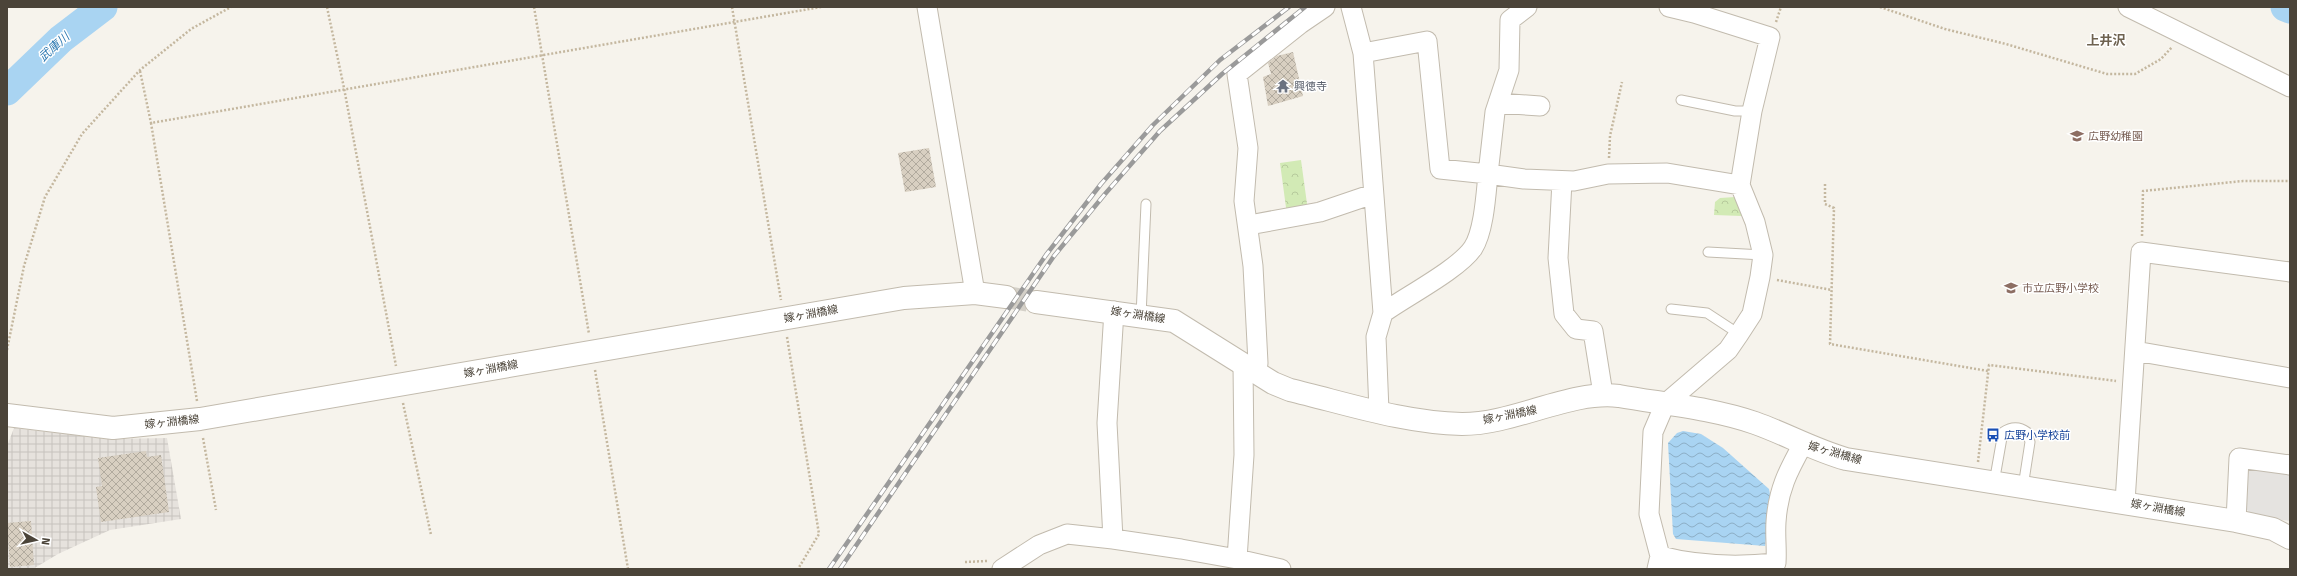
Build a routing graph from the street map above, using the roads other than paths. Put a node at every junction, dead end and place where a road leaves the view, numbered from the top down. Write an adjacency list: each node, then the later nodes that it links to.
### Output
1 (927, 7): 23 (street)
2 (1325, 7): 19 (street)
3 (1351, 7): 8 (street)
4 (1527, 7): 11 (street)
5 (1669, 7): 7 (street)
6 (2128, 7): 9 (street)
7 (1700, 11): 13 (street)
8 (1363, 53): 14 (street); 17 (street)
9 (2290, 87)
10 (1681, 100): 13 (lane)
11 (1498, 102): 12 (street); 14 (street)
12 (1540, 106)
13 (1752, 111): 16 (street)
14 (1488, 174): 15 (street); 28 (street)
15 (1562, 181): 16 (street); 34 (street)
16 (1740, 185): 21 (street)
17 (1373, 194): 19 (street); 28 (street)
18 (1146, 204): 29 (lane)
19 (1249, 225): 32 (street)
20 (1708, 252): 21 (lane)
21 (1763, 255): 30 (street)
22 (2290, 272): 31 (street)
23 (975, 293): 24 (street, 嫁ヶ淵橋線); 37 (street, 嫁ヶ淵橋線)
24 (1006, 297)
25 (1036, 302): 27 (street, 嫁ヶ淵橋線)
26 (1671, 309): 30 (lane)
27 (1114, 311): 29 (street, 嫁ヶ淵橋線); 45 (street)
28 (1383, 313): 36 (street)
29 (1141, 316): 32 (street, 嫁ヶ淵橋線)
30 (1740, 334): 35 (street)
31 (2135, 351): 33 (street); 42 (street)
32 (1249, 370): 36 (street, 嫁ヶ淵橋線); 46 (street)
33 (2290, 378)
34 (1603, 394): 35 (street, 嫁ヶ淵橋線); 36 (street, 嫁ヶ淵橋線)
35 (1665, 404): 38 (street, 嫁ヶ淵橋線); 47 (street)
36 (1379, 411)
37 (7, 415)
38 (1803, 444): 40 (street, 嫁ヶ淵橋線); 47 (street)
39 (2290, 465): 43 (street)
40 (1985, 482): 41 (street, 嫁ヶ淵橋線); 41 (lane)
41 (2023, 487): 42 (street, 嫁ヶ淵橋線)
42 (2125, 502): 43 (street, 嫁ヶ淵橋線)
43 (2236, 521): 44 (street, 嫁ヶ淵橋線)
44 (2290, 538)
45 (1113, 539): 46 (street); 48 (street)
46 (1236, 559): 49 (street)
47 (1658, 563)
48 (1002, 569)
49 (1281, 569)

